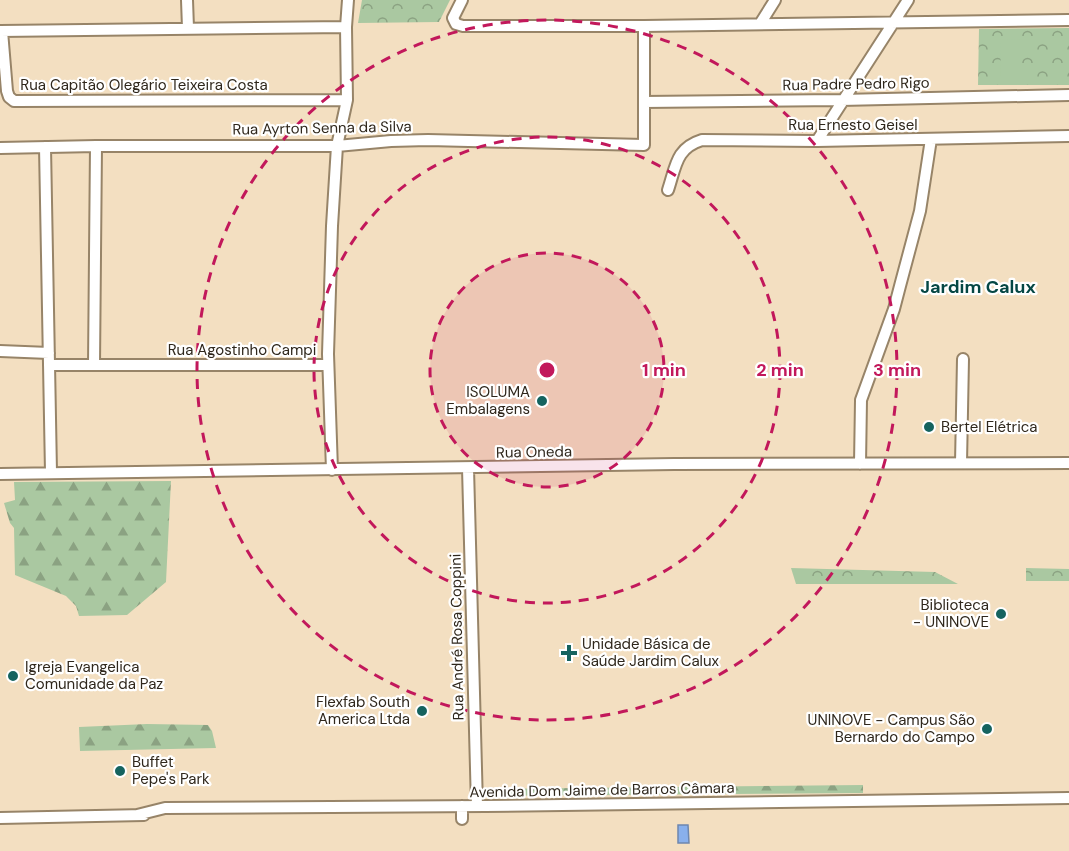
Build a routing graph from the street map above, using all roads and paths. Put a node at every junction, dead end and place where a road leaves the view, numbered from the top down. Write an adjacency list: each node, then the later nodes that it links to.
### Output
1 (187, 0): 11 (street)
2 (348, 0): 10 (street)
3 (462, 0): 9 (street)
4 (775, 0): 8 (street)
5 (908, 0): 7 (street)
6 (1069, 20): 7 (street)
7 (892, 22): 8 (street); 15 (street)
8 (760, 24): 9 (street)
9 (644, 26): 16 (street)
10 (346, 27): 11 (street); 14 (street)
11 (188, 28): 12 (street)
12 (1, 31): 14 (street, Rua Capitão Olegário Teixeira Costa)
13 (1069, 95): 15 (street, Rua Padre Pedro Rigo)
14 (347, 100): 21 (street)
15 (842, 100): 16 (street, Rua Padre Pedro Rigo); 19 (street)
16 (644, 102): 21 (street, Rua Ayrton Senna da Silva)
17 (1069, 136): 18 (street, Rua Ernesto Geisel)
18 (931, 139): 19 (street, Rua Ernesto Geisel); 33 (street)
19 (817, 141): 24 (street, Rua Ernesto Geisel)
20 (96, 146): 21 (street, Rua Ayrton Senna da Silva); 22 (street, Rua Ayrton Senna da Silva); 29 (street)
21 (337, 146): 30 (street)
22 (45, 147): 23 (street, Rua Ayrton Senna da Silva); 26 (street)
23 (0, 148)
24 (668, 190)
25 (0, 351): 26 (street)
26 (49, 353): 28 (street)
27 (963, 359): 31 (street)
28 (49, 365): 29 (street, Rua Agostinho Campi); 36 (street)
29 (94, 365): 30 (street, Rua Agostinho Campi)
30 (328, 365): 35 (street, Rua Agostinho Campi)
31 (961, 463): 32 (street, Rua Oneda); 33 (street, Rua Oneda)
32 (1069, 463)
33 (860, 464): 34 (street, Rua Oneda)
34 (468, 468): 35 (street, Rua Oneda); 40 (street, Rua André Rosa Coppini)
35 (332, 470): 36 (street, Rua Oneda)
36 (51, 472): 37 (street, Rua Oneda)
37 (0, 474)
38 (1069, 798): 40 (street, Avenida Dom Jaime de Barros Câmara)
39 (462, 806): 40 (street, Avenida Dom Jaime de Barros Câmara); 41 (street, Avenida Dom Jaime de Barros Câmara); 44 (street)
40 (477, 806)
41 (221, 808): 42 (street, Avenida Dom Jaime de Barros Câmara); 42 (street, Avenida Dom Jaime de Barros Câmara)
42 (137, 815): 43 (street, Avenida Dom Jaime de Barros Câmara)
43 (0, 818)
44 (462, 819)

